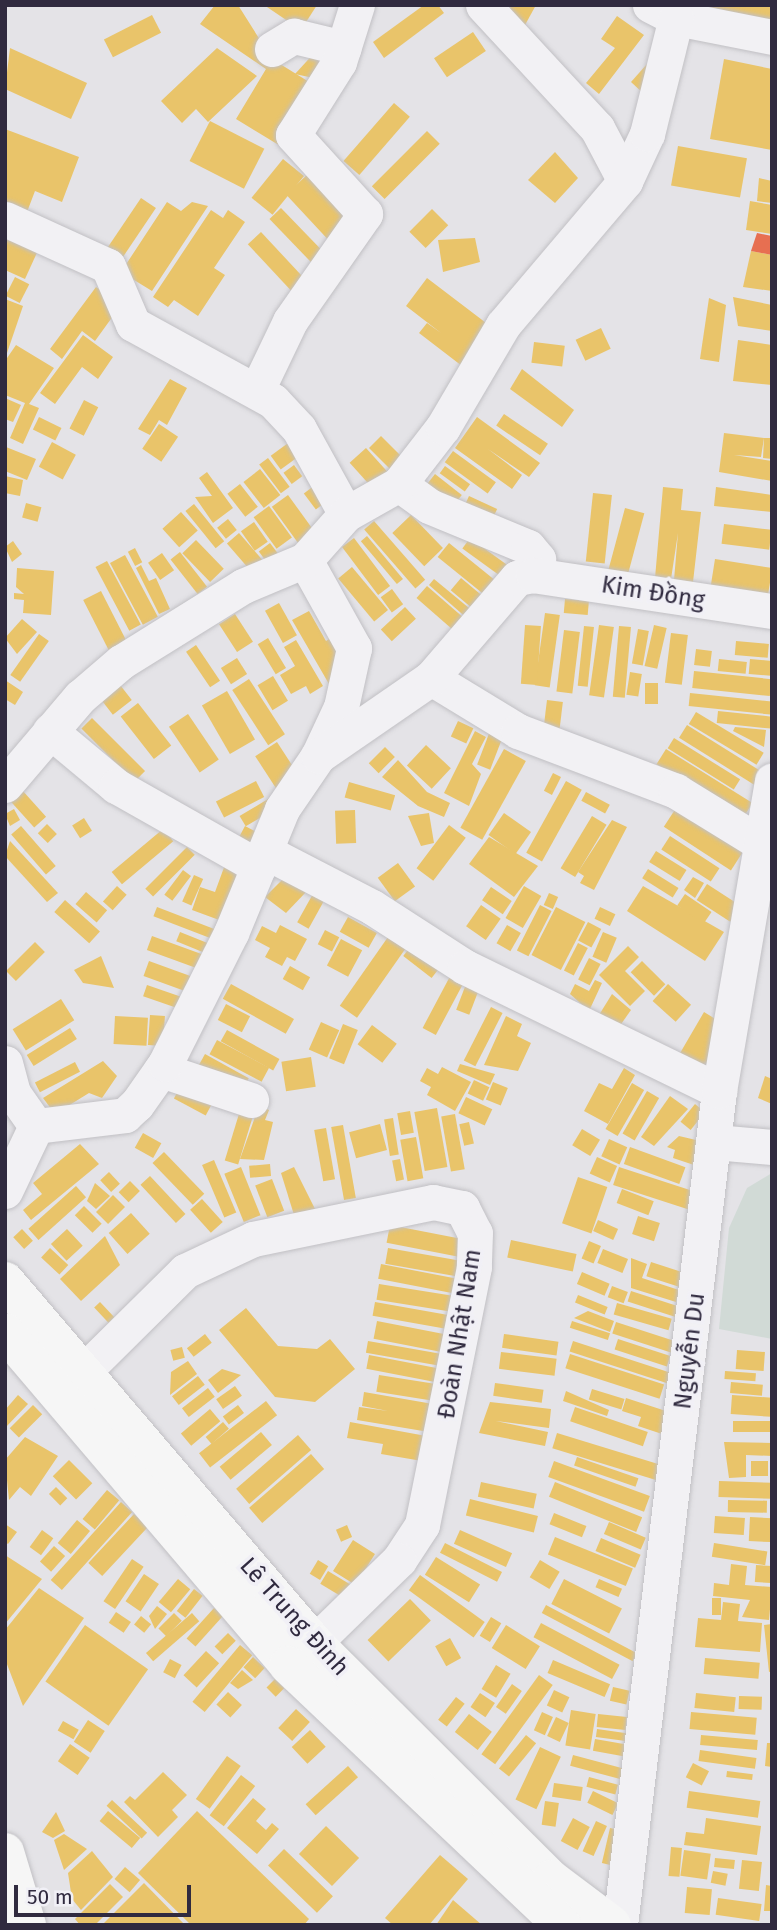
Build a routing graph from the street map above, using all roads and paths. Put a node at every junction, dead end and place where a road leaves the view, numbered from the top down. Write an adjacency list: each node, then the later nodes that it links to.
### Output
1 (357, 5): 5 (street)
2 (482, 5): 7 (street)
3 (664, 10): 4 (street); 7 (street)
4 (772, 37)
5 (344, 48): 6 (street); 9 (street)
6 (272, 49)
7 (625, 181): 10 (street)
8 (5, 219): 9 (street)
9 (257, 390): 11 (street)
10 (399, 484): 11 (street); 13 (street)
11 (346, 514): 12 (street)
12 (305, 560): 15 (street); 17 (street)
13 (533, 575): 14 (street, Kim Đồng); 16 (street)
14 (772, 611)
15 (352, 658): 16 (street); 18 (street)
16 (419, 687): 18 (street); 21 (street)
17 (50, 731): 19 (street); 22 (street)
18 (318, 756): 22 (street)
19 (5, 785)
20 (771, 795): 21 (street, Nguyễn Du)
21 (762, 844): 25 (street, Nguyễn Du)
22 (262, 860): 24 (street); 25 (street)
23 (5, 1063): 27 (street)
24 (161, 1070): 26 (street); 27 (street)
25 (719, 1091): 28 (street, Nguyễn Du)
26 (251, 1100)
27 (36, 1126): 30 (street)
28 (715, 1142): 29 (street); 39 (street, Nguyễn Du)
29 (772, 1147)
30 (5, 1191)
31 (5, 1281): 33 (main road, Lê Trung Đình)
32 (5, 1332): 34 (main road, Lê Trung Đình)
33 (80, 1375): 34 (main road, Lê Trung Đình); 34 (street, Đoàn Nhật Nam)
34 (301, 1654): 37 (main road, Lê Trung Đình); 38 (main road, Lê Trung Đình)
35 (5, 1852): 36 (main road)
36 (27, 1925)
37 (562, 1925)
38 (612, 1925)
39 (620, 1925)

